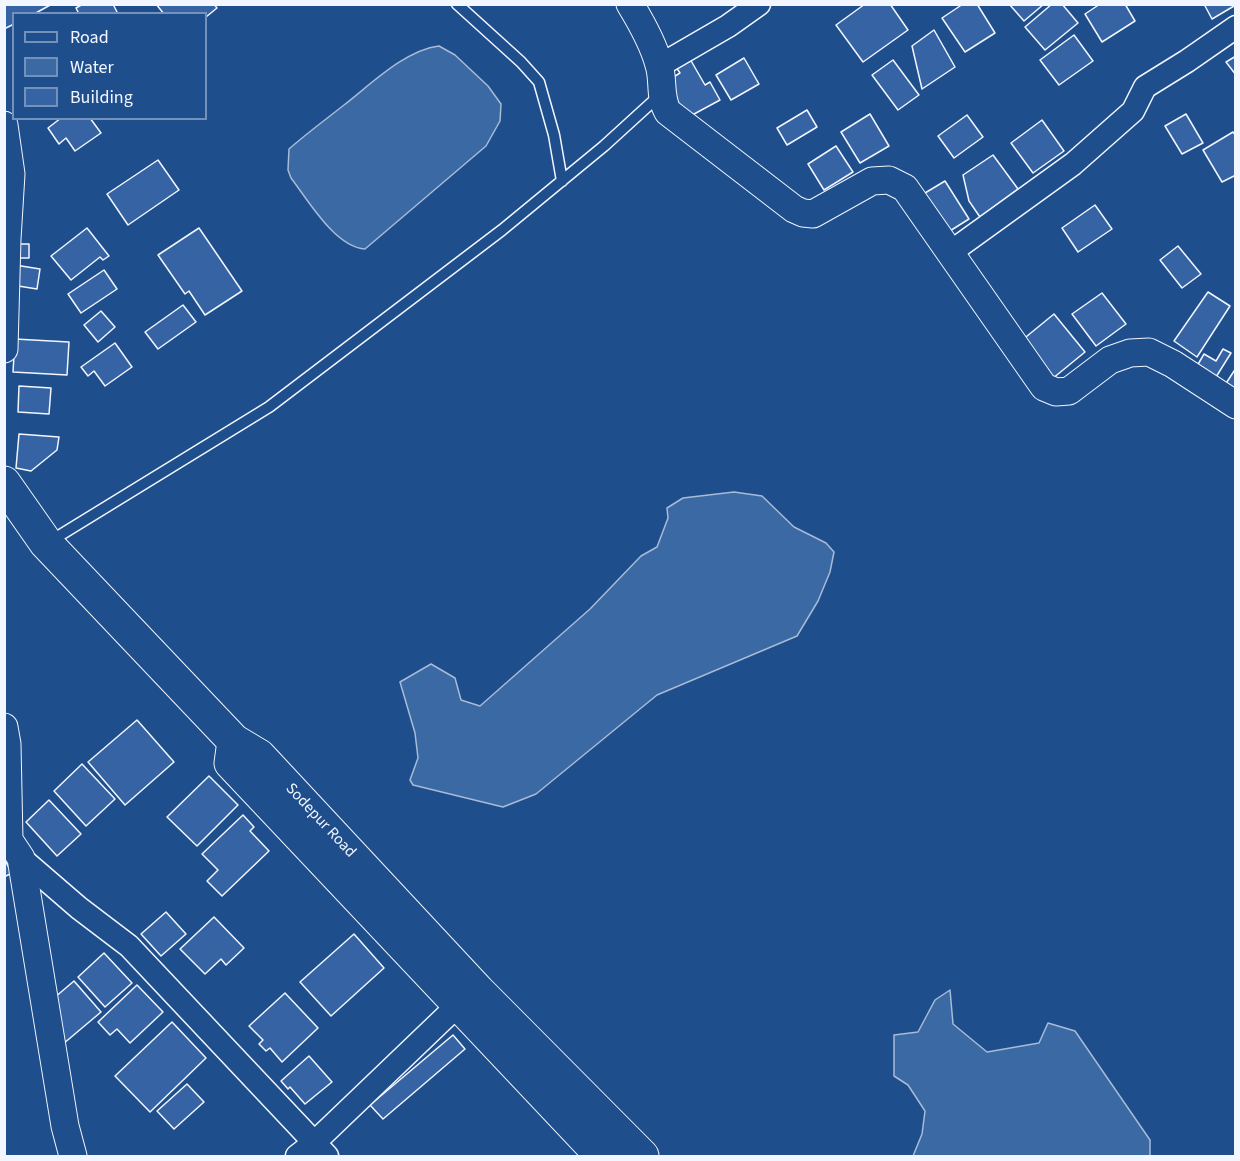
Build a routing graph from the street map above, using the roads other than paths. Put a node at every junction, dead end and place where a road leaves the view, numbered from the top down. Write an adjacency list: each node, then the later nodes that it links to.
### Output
1 (457, 4): 8 (lane)
2 (630, 4): 5 (street)
3 (759, 4): 5 (street)
4 (1236, 27): 9 (street)
5 (659, 66): 6 (street)
6 (662, 93): 8 (lane); 9 (street)
7 (4, 125): 10 (street)
8 (562, 181): 13 (lane)
9 (951, 252): 11 (street)
10 (4, 349)
11 (1236, 405)
12 (4, 483): 13 (main road, Sodepur Road)
13 (46, 543): 15 (main road, Sodepur Road)
14 (5, 739): 16 (street)
15 (234, 741): 17 (main road); 21 (main road, Sodepur Road)
16 (21, 858): 18 (street); 20 (street)
17 (458, 1005): 18 (street); 19 (main road)
18 (313, 1152)
19 (590, 1153)
20 (73, 1156)
21 (642, 1156)

